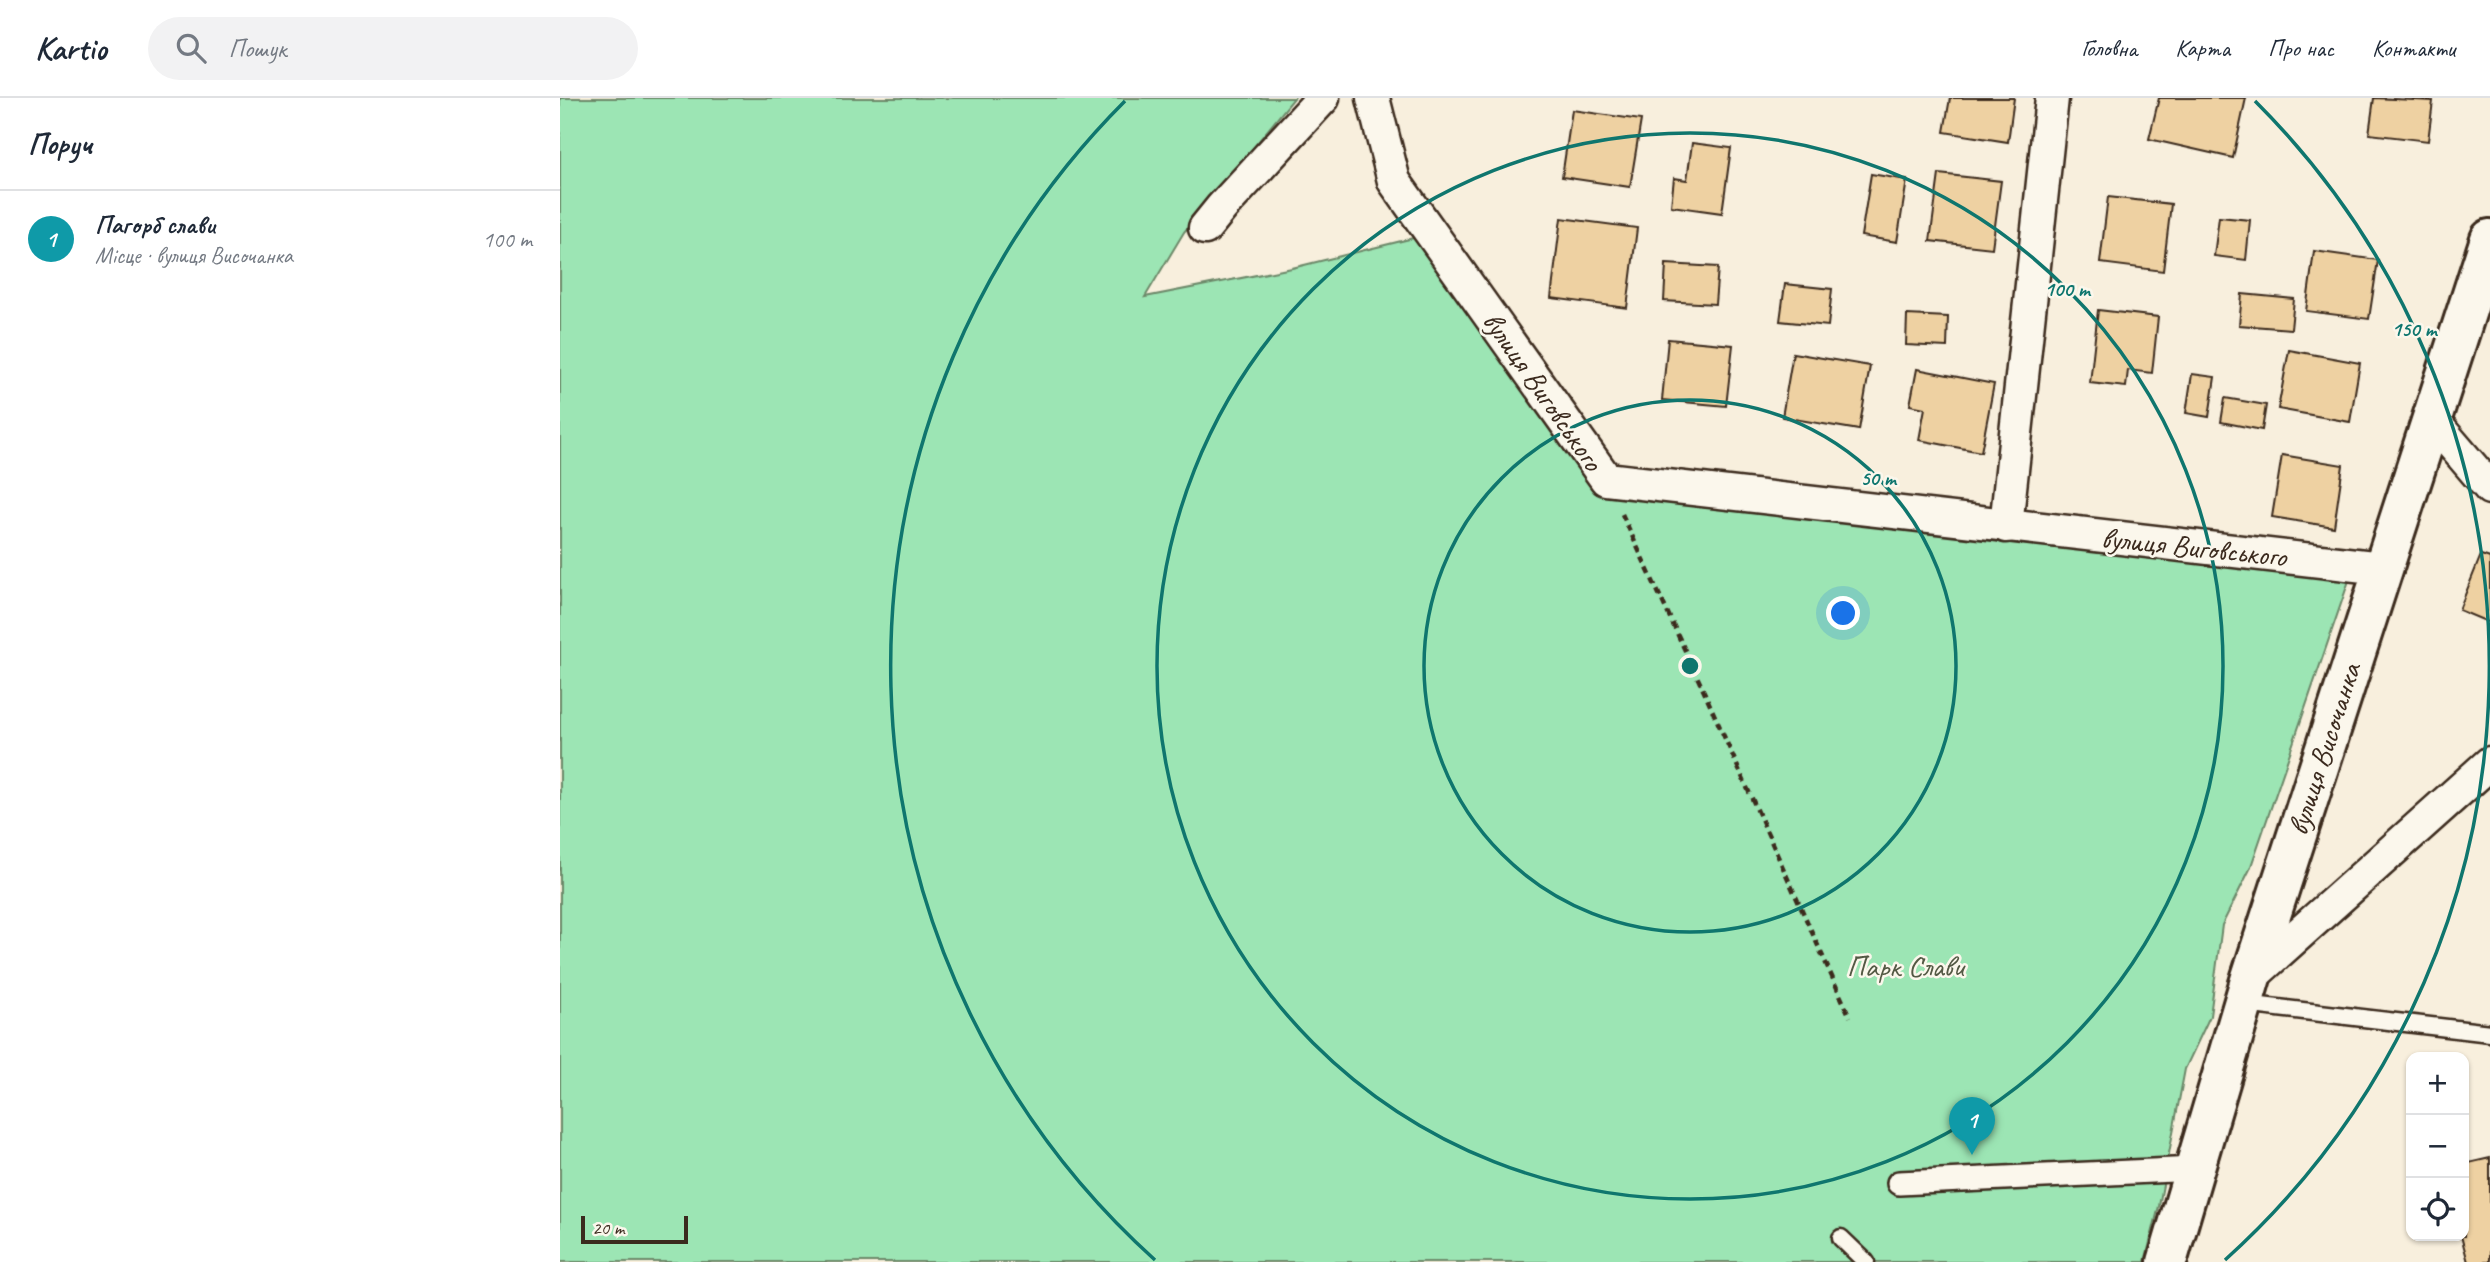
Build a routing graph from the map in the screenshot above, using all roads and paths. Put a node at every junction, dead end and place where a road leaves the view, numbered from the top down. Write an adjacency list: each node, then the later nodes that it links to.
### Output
1 (1323, 98): 4 (street)
2 (1373, 98): 7 (street, вулиця Виговського)
3 (2052, 98): 9 (street)
4 (1205, 228)
5 (2490, 239): 6 (street, вулиця Височанка)
6 (2431, 419): 8 (street); 10 (street, вулиця Височанка)
7 (1605, 479): 9 (street, вулиця Виговського); 13 (path)
8 (2490, 488)
9 (2006, 526): 10 (street, вулиця Виговського)
10 (2382, 568): 12 (street, вулиця Височанка)
11 (2490, 763): 12 (street)
12 (2248, 990): 14 (lane); 15 (street, вулиця Височанка)
13 (1850, 1017)
14 (2490, 1033)
15 (2194, 1169): 16 (street); 19 (street, вулиця Височанка)
16 (1899, 1182)
17 (1841, 1238): 18 (lane)
18 (1866, 1262)
19 (2167, 1262)

